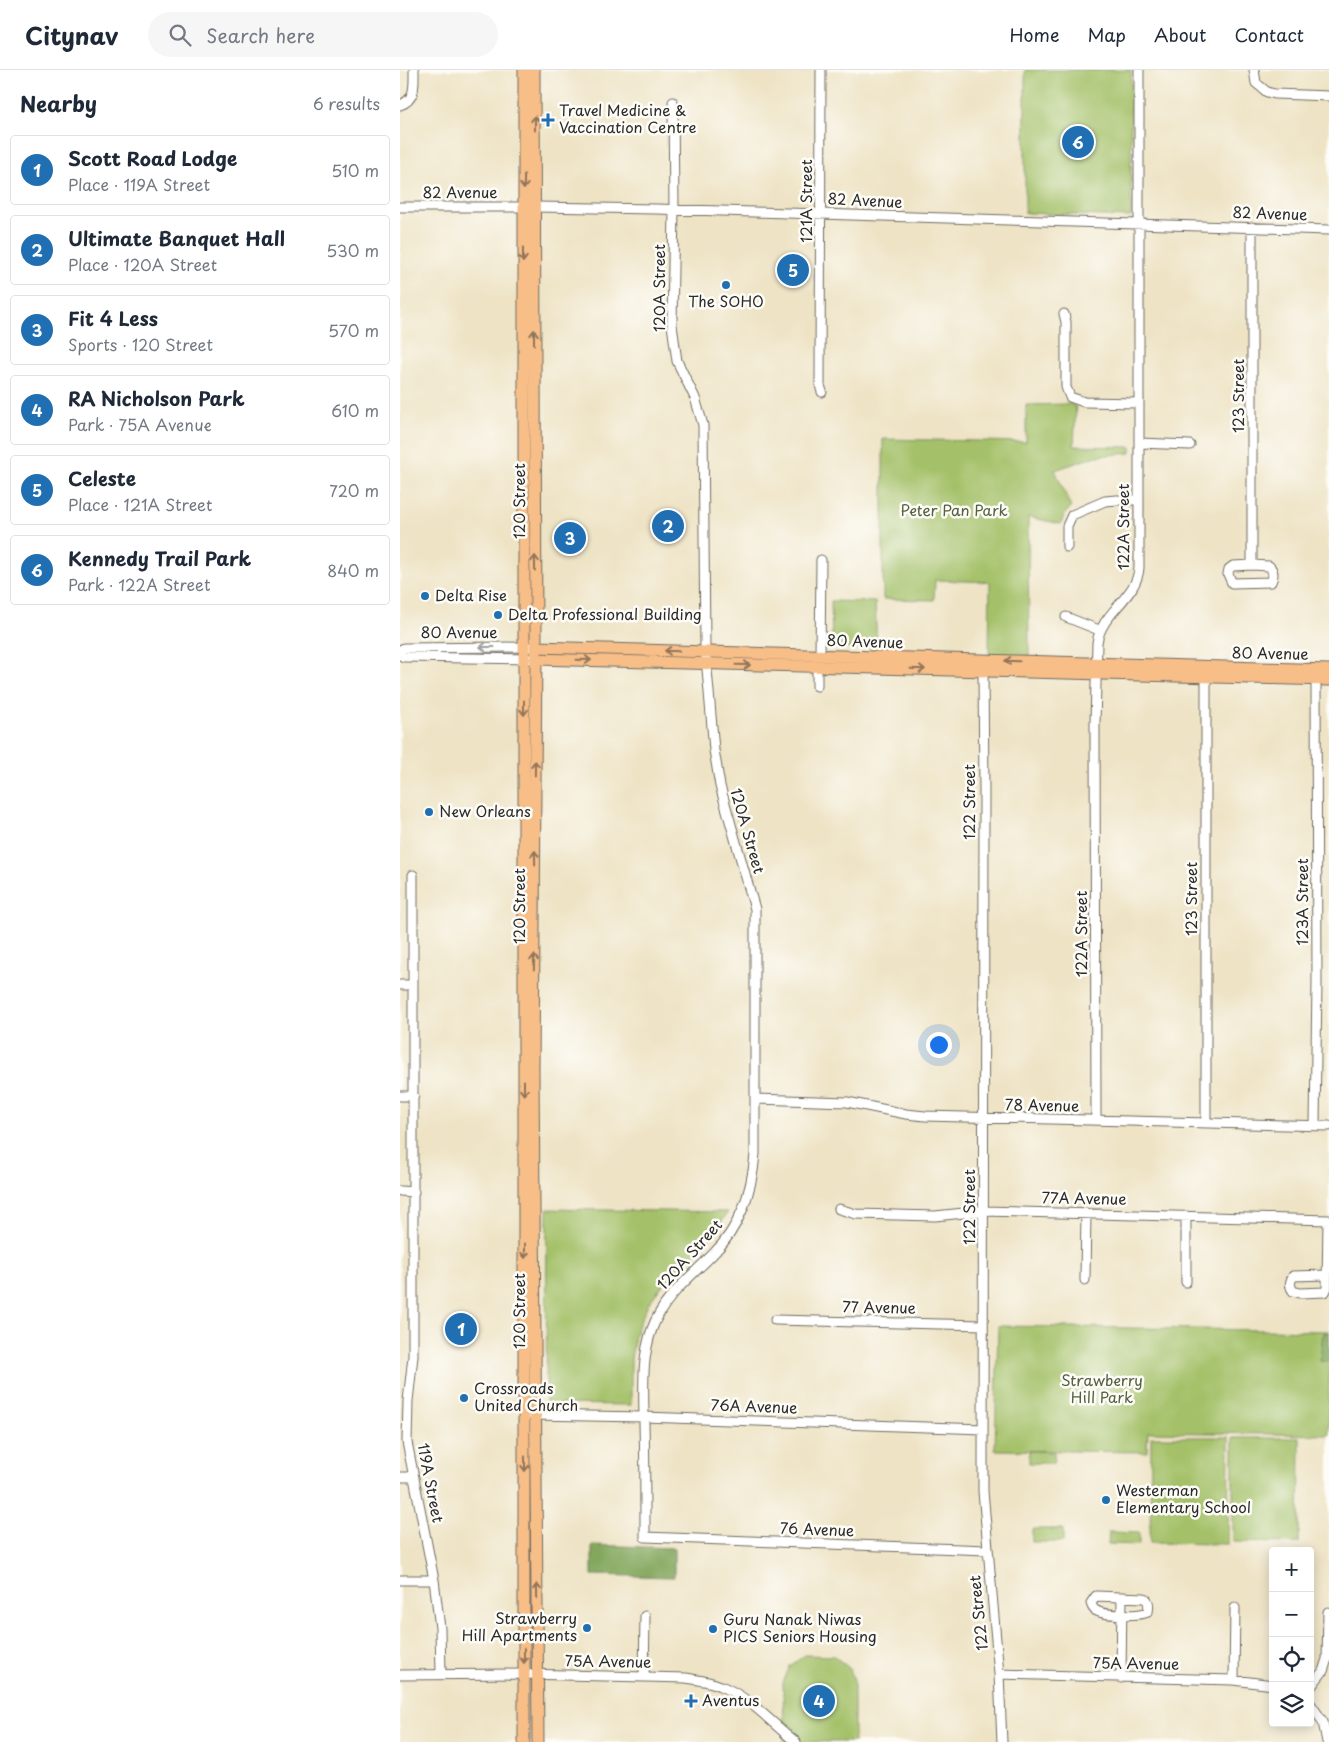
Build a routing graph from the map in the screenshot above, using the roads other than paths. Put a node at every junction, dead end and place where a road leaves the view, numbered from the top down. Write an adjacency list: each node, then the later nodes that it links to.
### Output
1 (414, 70): 9 (street)
2 (524, 70): 11 (main road, 120 Street, one-way to 11)
3 (534, 70): 11 (main road, 120 Street, one-way to 3)
4 (821, 70): 13 (street, 121A Street)
5 (1139, 70): 14 (street, 122A Street)
6 (1254, 70): 7 (street)
7 (1329, 96)
8 (673, 102): 12 (street, 120A Street)
9 (400, 105)
10 (400, 207): 11 (street, 82 Avenue)
11 (529, 207): 12 (street, 82 Avenue); 18 (main road, 120 Street, one-way to 18); 21 (main road, 120 Street, one-way to 11)
12 (674, 209): 13 (street, 82 Avenue); 33 (street, 120A Street)
13 (820, 213): 14 (street, 82 Avenue); 19 (street, 121A Street)
14 (1139, 223): 15 (street, 82 Avenue); 20 (street, 122A Street)
15 (1252, 227): 16 (street, 82 Avenue); 29 (street, 123 Street)
16 (1329, 230)
17 (1064, 314): 20 (street)
18 (524, 389): 21 (main road); 22 (main road, 120 Street)
19 (822, 392)
20 (1139, 403): 23 (street, 122A Street)
21 (535, 411): 25 (main road, 120 Street)
22 (524, 424): 25 (main road); 34 (main road, 120 Street)
23 (1139, 443): 24 (street); 26 (street, 122A Street)
24 (1190, 445)
25 (535, 446): 34 (main road, 120 Street, one-way to 25)
26 (1138, 500): 27 (street); 31 (street, 122A Street)
27 (1067, 547)
28 (821, 560): 36 (street)
29 (1252, 565): 29 (street)
30 (1066, 617): 31 (street)
31 (1099, 630): 38 (street, 122A Street)
32 (400, 650): 34 (street, 80 Avenue, one-way to 32)
33 (705, 652): 34 (main road, 80 Avenue, one-way to 34); 36 (main road, 80 Avenue); 37 (street, 120A Street)
34 (530, 653): 35 (street, 80 Avenue); 37 (main road, 80 Avenue, one-way to 37); 50 (main road, 120 Street, one-way to 34); 50 (main road, 120 Street, one-way to 50)
35 (400, 655)
36 (819, 661): 37 (main road, 80 Avenue, one-way to 36); 38 (main road, 80 Avenue, one-way to 36); 41 (main road, 80 Avenue, one-way to 41); 46 (street)
37 (706, 664): 53 (street, 120A Street)
38 (1096, 668): 39 (main road, 80 Avenue); 41 (main road, 80 Avenue); 43 (main road, 80 Avenue); 55 (street, 122A Street)
39 (1235, 668): 40 (main road, 80 Avenue); 43 (main road)
40 (1329, 670)
41 (983, 671): 54 (street, 122 Street)
42 (1329, 674): 44 (main road)
43 (1206, 676): 44 (main road, 80 Avenue); 56 (street, 123 Street)
44 (1316, 679): 45 (main road, 80 Avenue); 57 (street, 123A Street)
45 (1329, 680)
46 (817, 686)
47 (413, 875): 49 (street, 119A Street)
48 (400, 985): 49 (street)
49 (414, 985): 52 (street, 119A Street)
50 (529, 1021): 59 (main road, 120 Street, one-way to 59); 62 (main road, 120 Street)
51 (400, 1096): 52 (street)
52 (414, 1096): 61 (street, 119A Street)
53 (756, 1099): 54 (street, 78 Avenue); 74 (street, 120A Street)
54 (983, 1118): 55 (street, 78 Avenue); 64 (street, 122 Street)
55 (1096, 1120): 56 (street, 78 Avenue)
56 (1206, 1122): 57 (street, 78 Avenue)
57 (1315, 1125): 58 (street, 78 Avenue)
58 (1329, 1126)
59 (524, 1163): 62 (main road); 73 (main road, 120 Street, one-way to 73)
60 (400, 1192): 61 (street)
61 (414, 1192): 77 (street, 119A Street)
62 (534, 1201): 73 (main road, 120 Street)
63 (839, 1210): 64 (street, 77A Avenue)
64 (983, 1211): 65 (street, 77A Avenue); 72 (street, 122 Street)
65 (1086, 1214): 66 (street, 77A Avenue); 69 (street)
66 (1186, 1216): 67 (street, 77A Avenue); 70 (street)
67 (1329, 1220): 68 (street)
68 (1327, 1274)
69 (1085, 1280)
70 (1186, 1282)
71 (775, 1320): 72 (street, 77 Avenue)
72 (983, 1325): 75 (street, 122 Street)
73 (530, 1415): 74 (street, 76A Avenue); 88 (main road, 120 Street, one-way to 88); 91 (main road, 120 Street, one-way to 73)
74 (644, 1417): 75 (street, 76A Avenue); 78 (street, 120A Street)
75 (983, 1429): 79 (street, 122 Street)
76 (400, 1477): 77 (street)
77 (414, 1477): 81 (street, 119A Street)
78 (645, 1537): 79 (street, 76 Avenue)
79 (987, 1550): 89 (street, 122 Street)
80 (400, 1580): 81 (street)
81 (434, 1580): 87 (street, 119A Street)
82 (1122, 1597): 85 (street); 85 (street); 85 (street)
83 (1235, 1608): 94 (street)
84 (1328, 1612): 95 (street)
85 (1122, 1614): 93 (street)
86 (645, 1616): 92 (street)
87 (441, 1674): 88 (street, 75A Avenue); 90 (street, 75A Avenue)
88 (524, 1674): 91 (street, 75A Avenue); 98 (main road, 120 Street)
89 (999, 1674): 93 (street, 75A Avenue); 101 (street, 122 Street)
90 (400, 1675)
91 (538, 1675): 92 (street, 75A Avenue); 99 (main road, 120 Street)
92 (644, 1677): 100 (street, 75A Avenue)
93 (1121, 1678): 94 (street, 75A Avenue)
94 (1234, 1680): 96 (street, 75A Avenue)
95 (1314, 1683)
96 (1269, 1684)
97 (1314, 1709): 102 (street)
98 (524, 1742)
99 (538, 1742)
100 (796, 1742)
101 (1002, 1742)
102 (1327, 1742)

